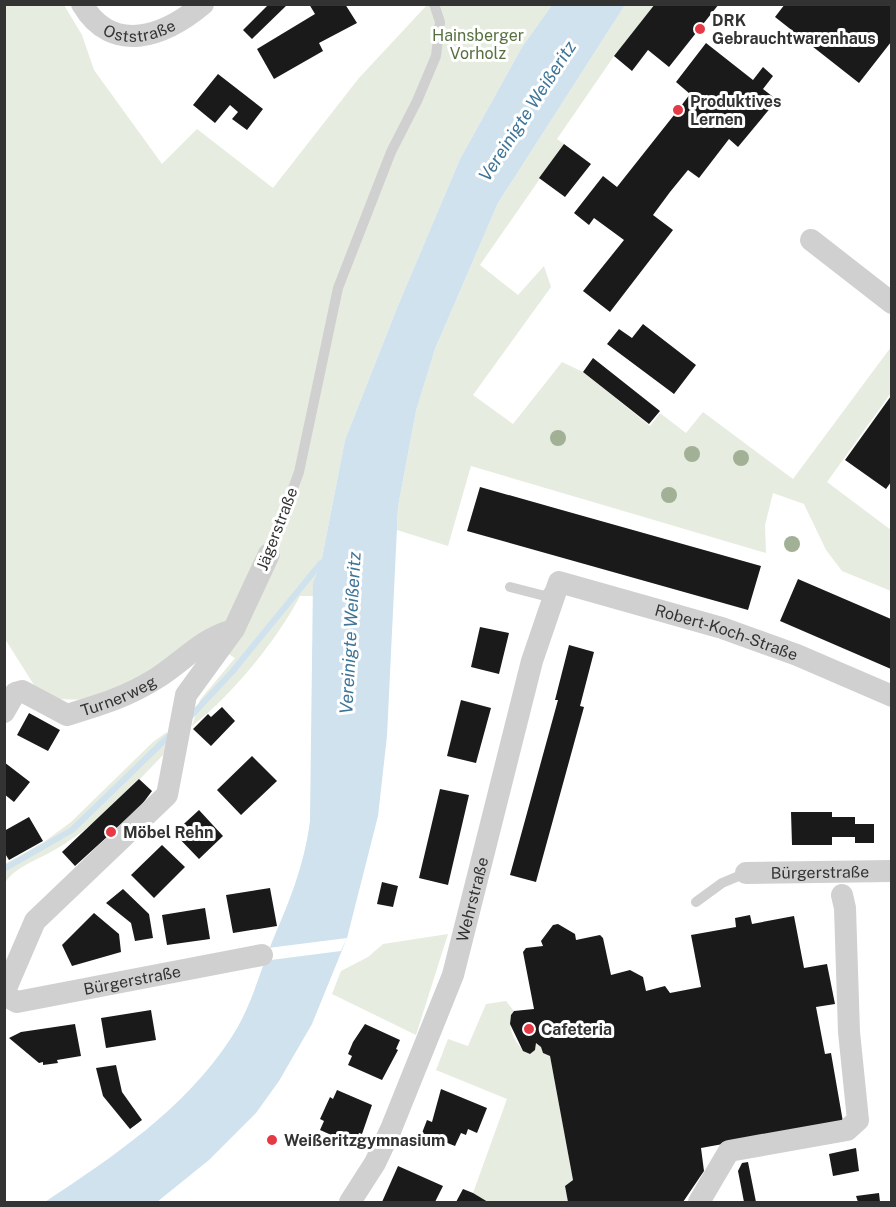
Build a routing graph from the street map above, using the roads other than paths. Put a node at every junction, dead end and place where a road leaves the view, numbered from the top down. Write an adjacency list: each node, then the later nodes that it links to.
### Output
1 (82, 4): 2 (street, Oststraße)
2 (203, 4)
3 (434, 4): 6 (lane, Jägerstraße)
4 (811, 240): 5 (street)
5 (891, 303)
6 (269, 554): 9 (street, Jägerstraße)
7 (559, 582): 8 (lane); 10 (street, Robert-Koch-Straße); 19 (street, Wehrstraße)
8 (510, 587)
9 (234, 629): 11 (street, Turnerweg); 18 (street, Jägerstraße)
10 (891, 696)
11 (4, 712)
12 (841, 871): 13 (street, Bürgerstraße); 14 (street, Bürgerstraße); 15 (lane)
13 (891, 871)
14 (746, 873): 16 (lane)
15 (842, 896): 20 (street)
16 (696, 902)
17 (262, 955): 18 (street, Bürgerstraße)
18 (4, 994)
19 (350, 1203)
20 (699, 1203)

